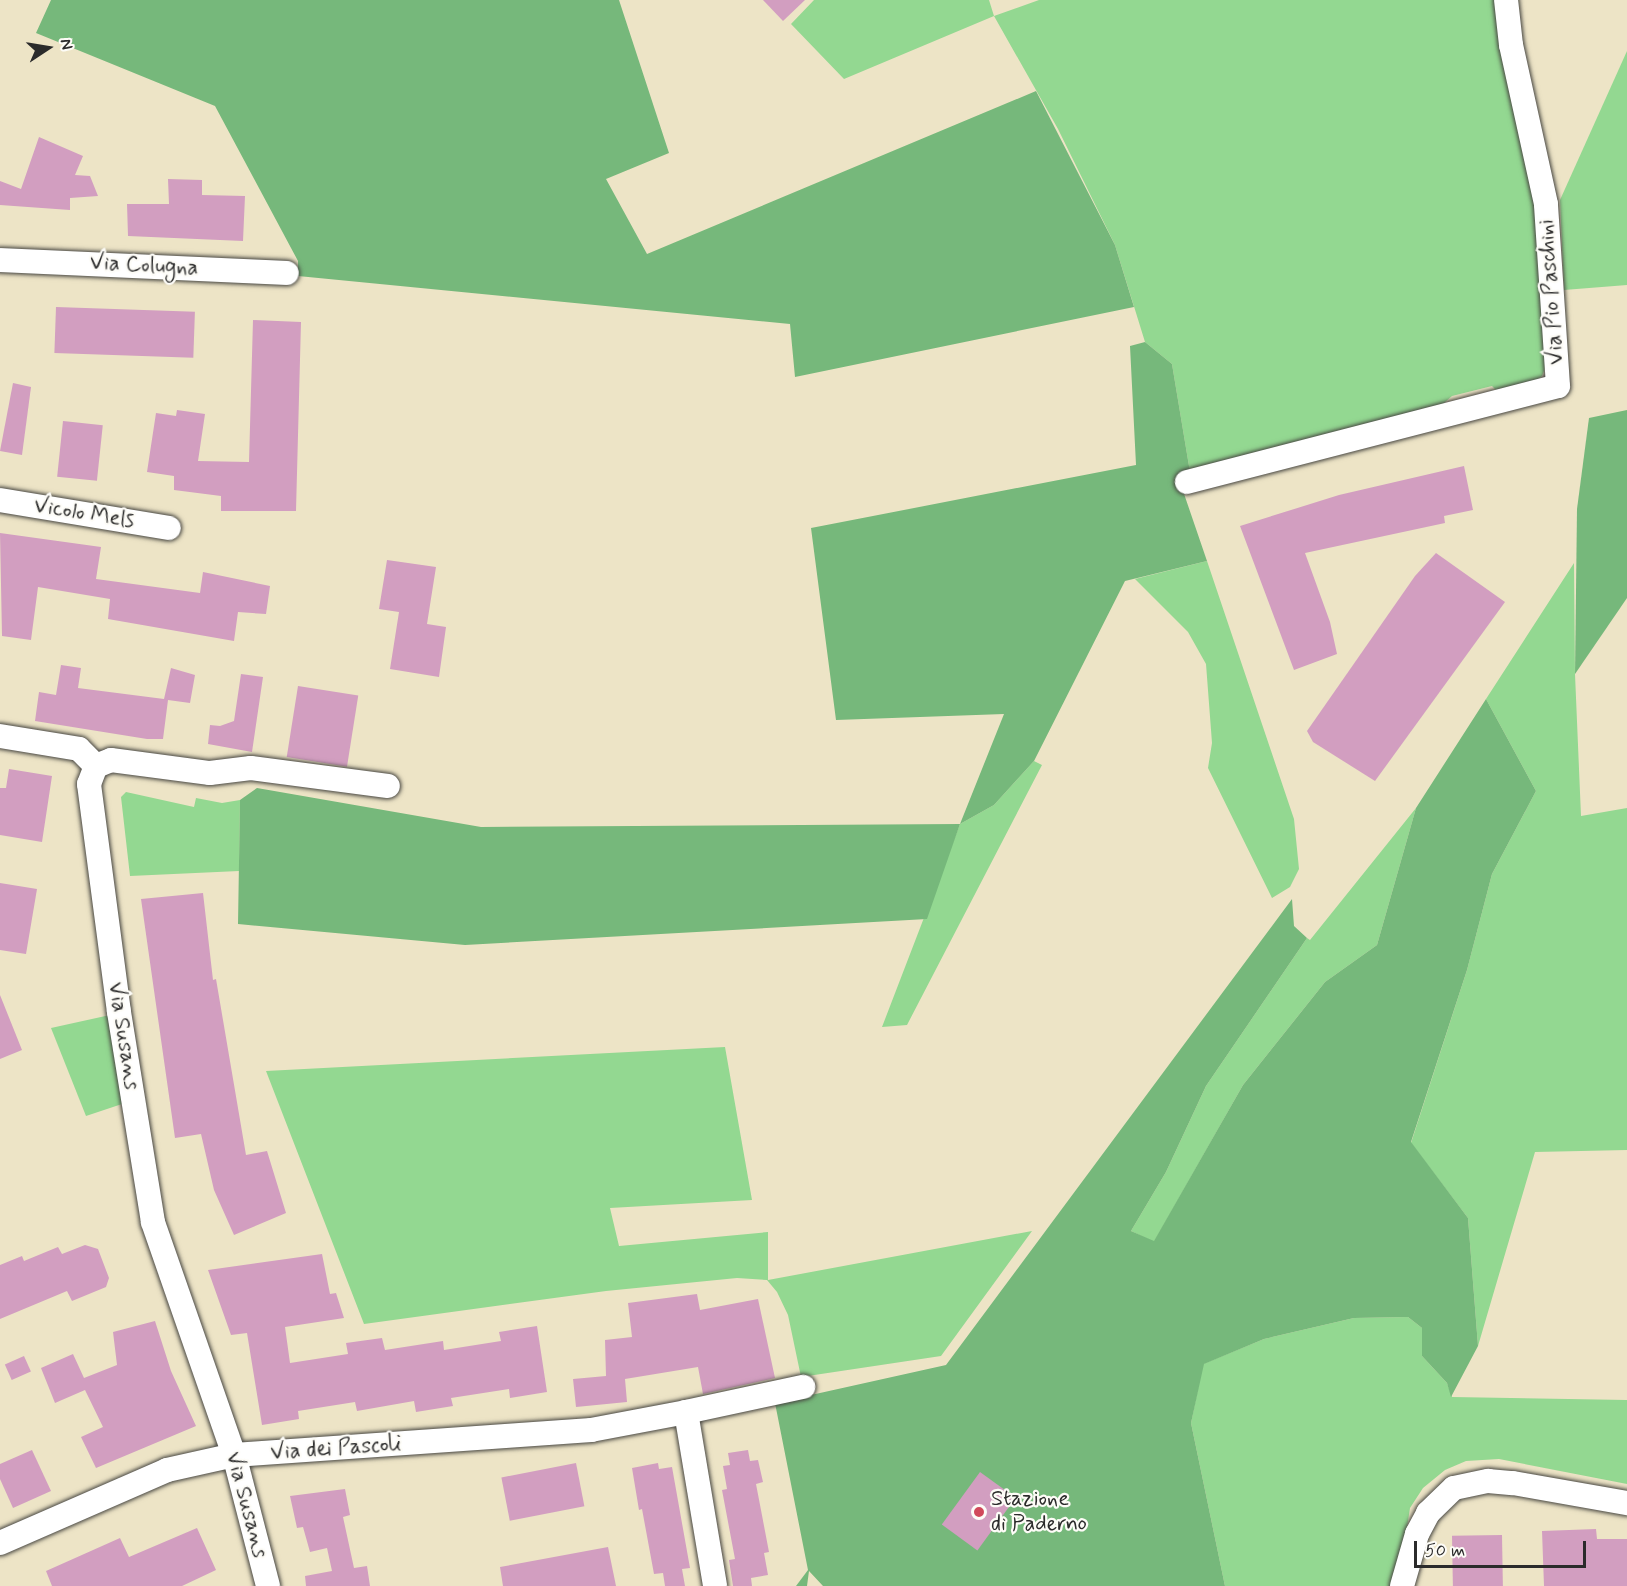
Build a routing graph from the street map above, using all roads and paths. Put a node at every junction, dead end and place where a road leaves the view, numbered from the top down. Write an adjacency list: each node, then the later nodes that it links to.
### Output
1 (1506, 0): 4 (street, Via Pio Paschini)
2 (0, 260): 3 (street, Via Colugna)
3 (287, 273)
4 (1187, 482)
5 (0, 500): 6 (street, Vicolo Mels)
6 (169, 528)
7 (0, 736): 8 (street)
8 (96, 766): 9 (street); 12 (street, Via Susans)
9 (388, 786)
10 (803, 1387): 11 (street, Via dei Pascoli)
11 (686, 1412): 12 (street, Via dei Pascoli); 16 (street)
12 (234, 1455): 14 (street, Via dei Pascoli); 15 (street, Via Susans)
13 (1627, 1503): 17 (street)
14 (0, 1543)
15 (268, 1586)
16 (716, 1586)
17 (1402, 1586)

